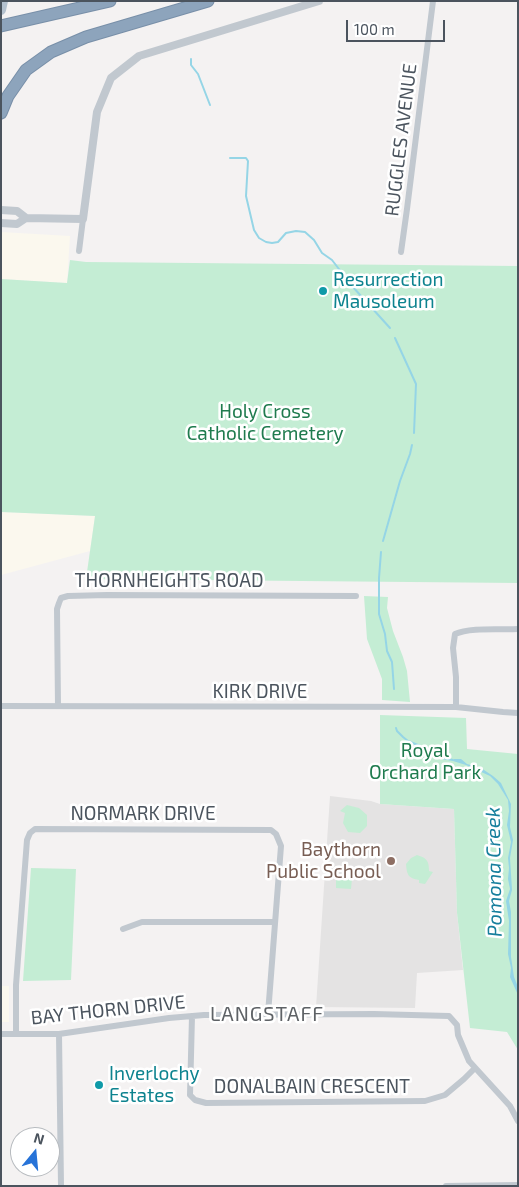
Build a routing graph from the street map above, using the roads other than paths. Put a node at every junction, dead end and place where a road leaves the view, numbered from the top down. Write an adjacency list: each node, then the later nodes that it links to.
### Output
1 (2, 1): 6 (main road)
2 (110, 1): 7 (highway)
3 (208, 1): 8 (highway)
4 (319, 1): 11 (street)
5 (433, 1): 14 (street, RUGGLES AVENUE)
6 (1, 10)
7 (1, 28)
8 (1, 113)
9 (1, 210): 10 (street)
10 (26, 218): 11 (street); 12 (street)
11 (83, 219): 13 (street)
12 (1, 223)
13 (79, 251)
14 (401, 252)
15 (356, 596): 18 (street, THORNHEIGHTS ROAD)
16 (518, 630): 19 (street)
17 (1, 706): 18 (street, KIRK DRIVE)
18 (58, 706): 19 (street, KIRK DRIVE)
19 (456, 707): 20 (street, KIRK DRIVE)
20 (518, 712)
21 (275, 922): 22 (street); 23 (street, NORMARK DRIVE); 26 (street, NORMARK DRIVE)
22 (123, 929)
23 (268, 1014): 24 (street, BAY THORN DRIVE); 28 (street, BAY THORN DRIVE)
24 (192, 1016): 27 (street, BAY THORN DRIVE); 28 (street, DONALBAIN CRESCENT)
25 (1, 1034): 26 (street, BAY THORN DRIVE)
26 (16, 1034): 27 (street, BAY THORN DRIVE)
27 (59, 1034): 31 (street)
28 (475, 1068): 29 (street, BAY THORN DRIVE)
29 (518, 1121)
30 (518, 1185): 32 (street)
31 (61, 1186)
32 (446, 1186)

